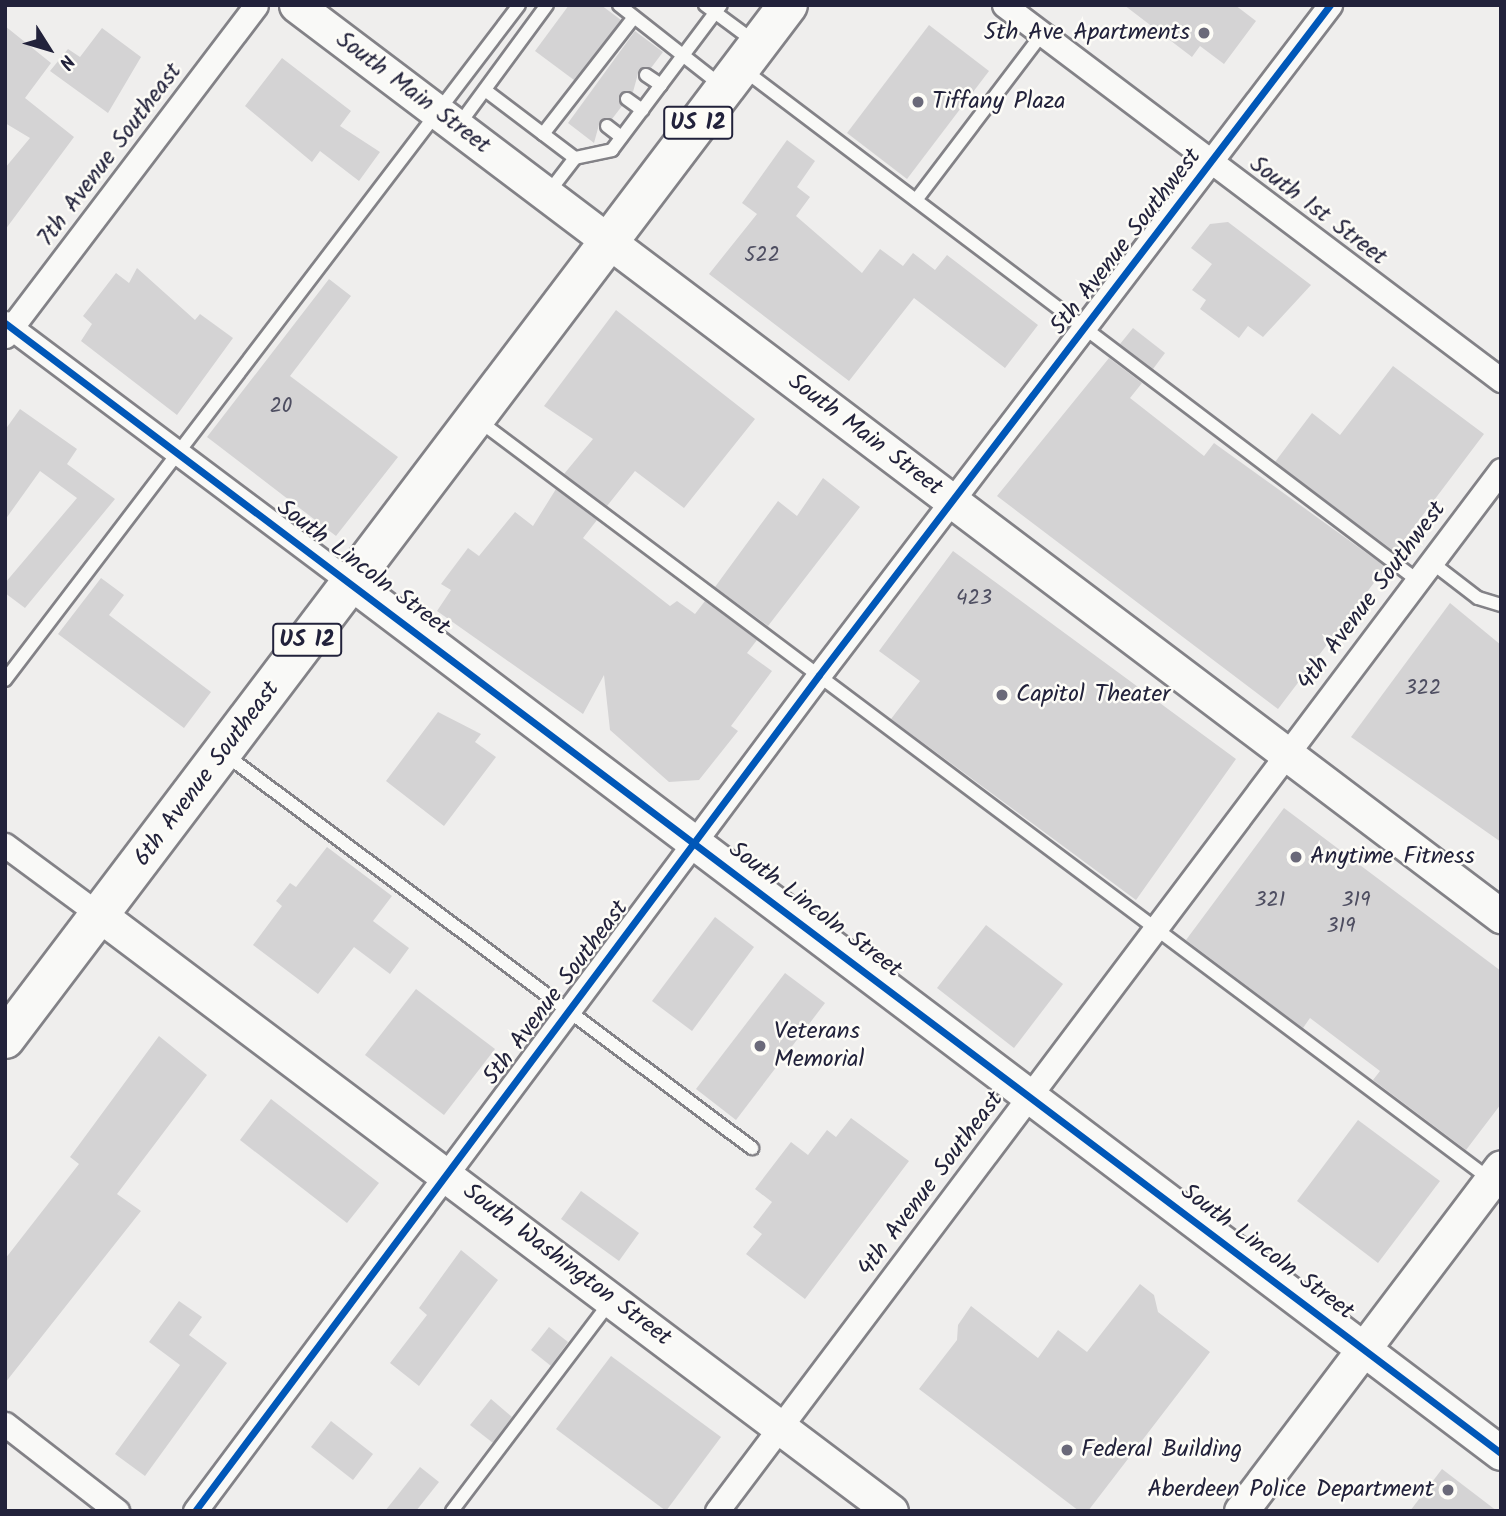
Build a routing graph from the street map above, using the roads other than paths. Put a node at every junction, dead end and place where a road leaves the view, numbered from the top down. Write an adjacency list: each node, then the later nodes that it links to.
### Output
1 (256, 5): 30 (street, 7th Avenue Southeast)
2 (296, 5): 20 (street, South Main Street)
3 (519, 5): 20 (lane)
4 (547, 5): 17 (lane)
5 (620, 5): 11 (lane)
6 (705, 5): 10 (lane)
7 (788, 5): 14 (highway, US 12)
8 (1004, 5): 12 (street, South 1st Street)
9 (1331, 5): 25 (street, 5th Avenue Southwest)
10 (719, 10): 13 (lane); 14 (lane)
11 (634, 17): 13 (lane); 22 (lane)
12 (1042, 34): 25 (street, South 1st Street); 27 (lane)
13 (684, 56): 14 (lane); 16 (lane)
14 (741, 67): 27 (lane); 28 (highway, US 12)
15 (646, 75): 16 (lane)
16 (661, 85): 19 (lane)
17 (485, 90): 20 (lane); 22 (lane)
18 (627, 99): 19 (lane)
19 (642, 110): 23 (lane)
20 (449, 119): 26 (street, South Main Street); 33 (lane)
21 (607, 126): 23 (lane)
22 (543, 134): 24 (lane)
23 (621, 137): 24 (lane)
24 (575, 158): 26 (lane)
25 (1211, 163): 29 (street, 5th Avenue Southwest); 31 (street, South 1st Street)
26 (547, 194): 28 (street, South Main Street)
27 (916, 200): 29 (lane)
28 (610, 240): 32 (highway, 6th Avenue Southeast / US 12); 35 (street, South Main Street)
29 (1084, 328): 35 (street, 5th Avenue Southwest); 36 (lane)
30 (7, 329): 33 (street, South Lincoln Street)
31 (1501, 380)
32 (475, 418): 37 (highway, 6th Avenue Southeast / US 12); 39 (lane)
33 (179, 454): 37 (street, South Lincoln Street); 40 (lane)
34 (1501, 470): 36 (street, 4th Avenue Southwest)
35 (951, 501): 39 (street, 5th Avenue Southeast); 42 (street, South Main Street)
36 (1424, 571): 38 (lane); 42 (street, 4th Avenue Southwest)
37 (350, 582): 41 (highway, 6th Avenue Southeast / US 12); 43 (street, South Lincoln Street)
38 (1501, 605)
39 (819, 676): 43 (street, 5th Avenue Southeast); 47 (lane)
40 (5, 680)
41 (223, 753): 45 (highway, 6th Avenue Southeast / US 12); 48 (lane)
42 (1286, 753): 46 (street, South Main Street); 47 (street, 4th Avenue Southeast)
43 (694, 842): 48 (street, 5th Avenue Southeast); 50 (street, South Lincoln Street)
44 (5, 845): 45 (street, South Washington Street)
45 (101, 916): 49 (highway, 6th Avenue Southeast / US 12); 52 (street, South Washington Street)
46 (1501, 916)
47 (1155, 927): 50 (street, 4th Avenue Southeast); 53 (lane)
48 (568, 1008): 51 (lane); 52 (street, 5th Avenue Southeast)
49 (5, 1039)
50 (1030, 1096): 55 (street, South Lincoln Street); 57 (street, 4th Avenue Southeast)
51 (752, 1148)
52 (445, 1172): 54 (street, South Washington Street); 60 (street, 5th Avenue Southeast)
53 (1496, 1174): 55 (street)
54 (612, 1299): 57 (street, South Washington Street); 61 (lane)
55 (1363, 1349): 58 (street, South Lincoln Street); 64 (street)
56 (5, 1424): 59 (street)
57 (780, 1426): 62 (street, 4th Avenue Southeast); 63 (street, South Washington Street)
58 (1501, 1453)
59 (117, 1511)
60 (195, 1511)
61 (452, 1511)
62 (717, 1511)
63 (891, 1511)
64 (1241, 1511)

